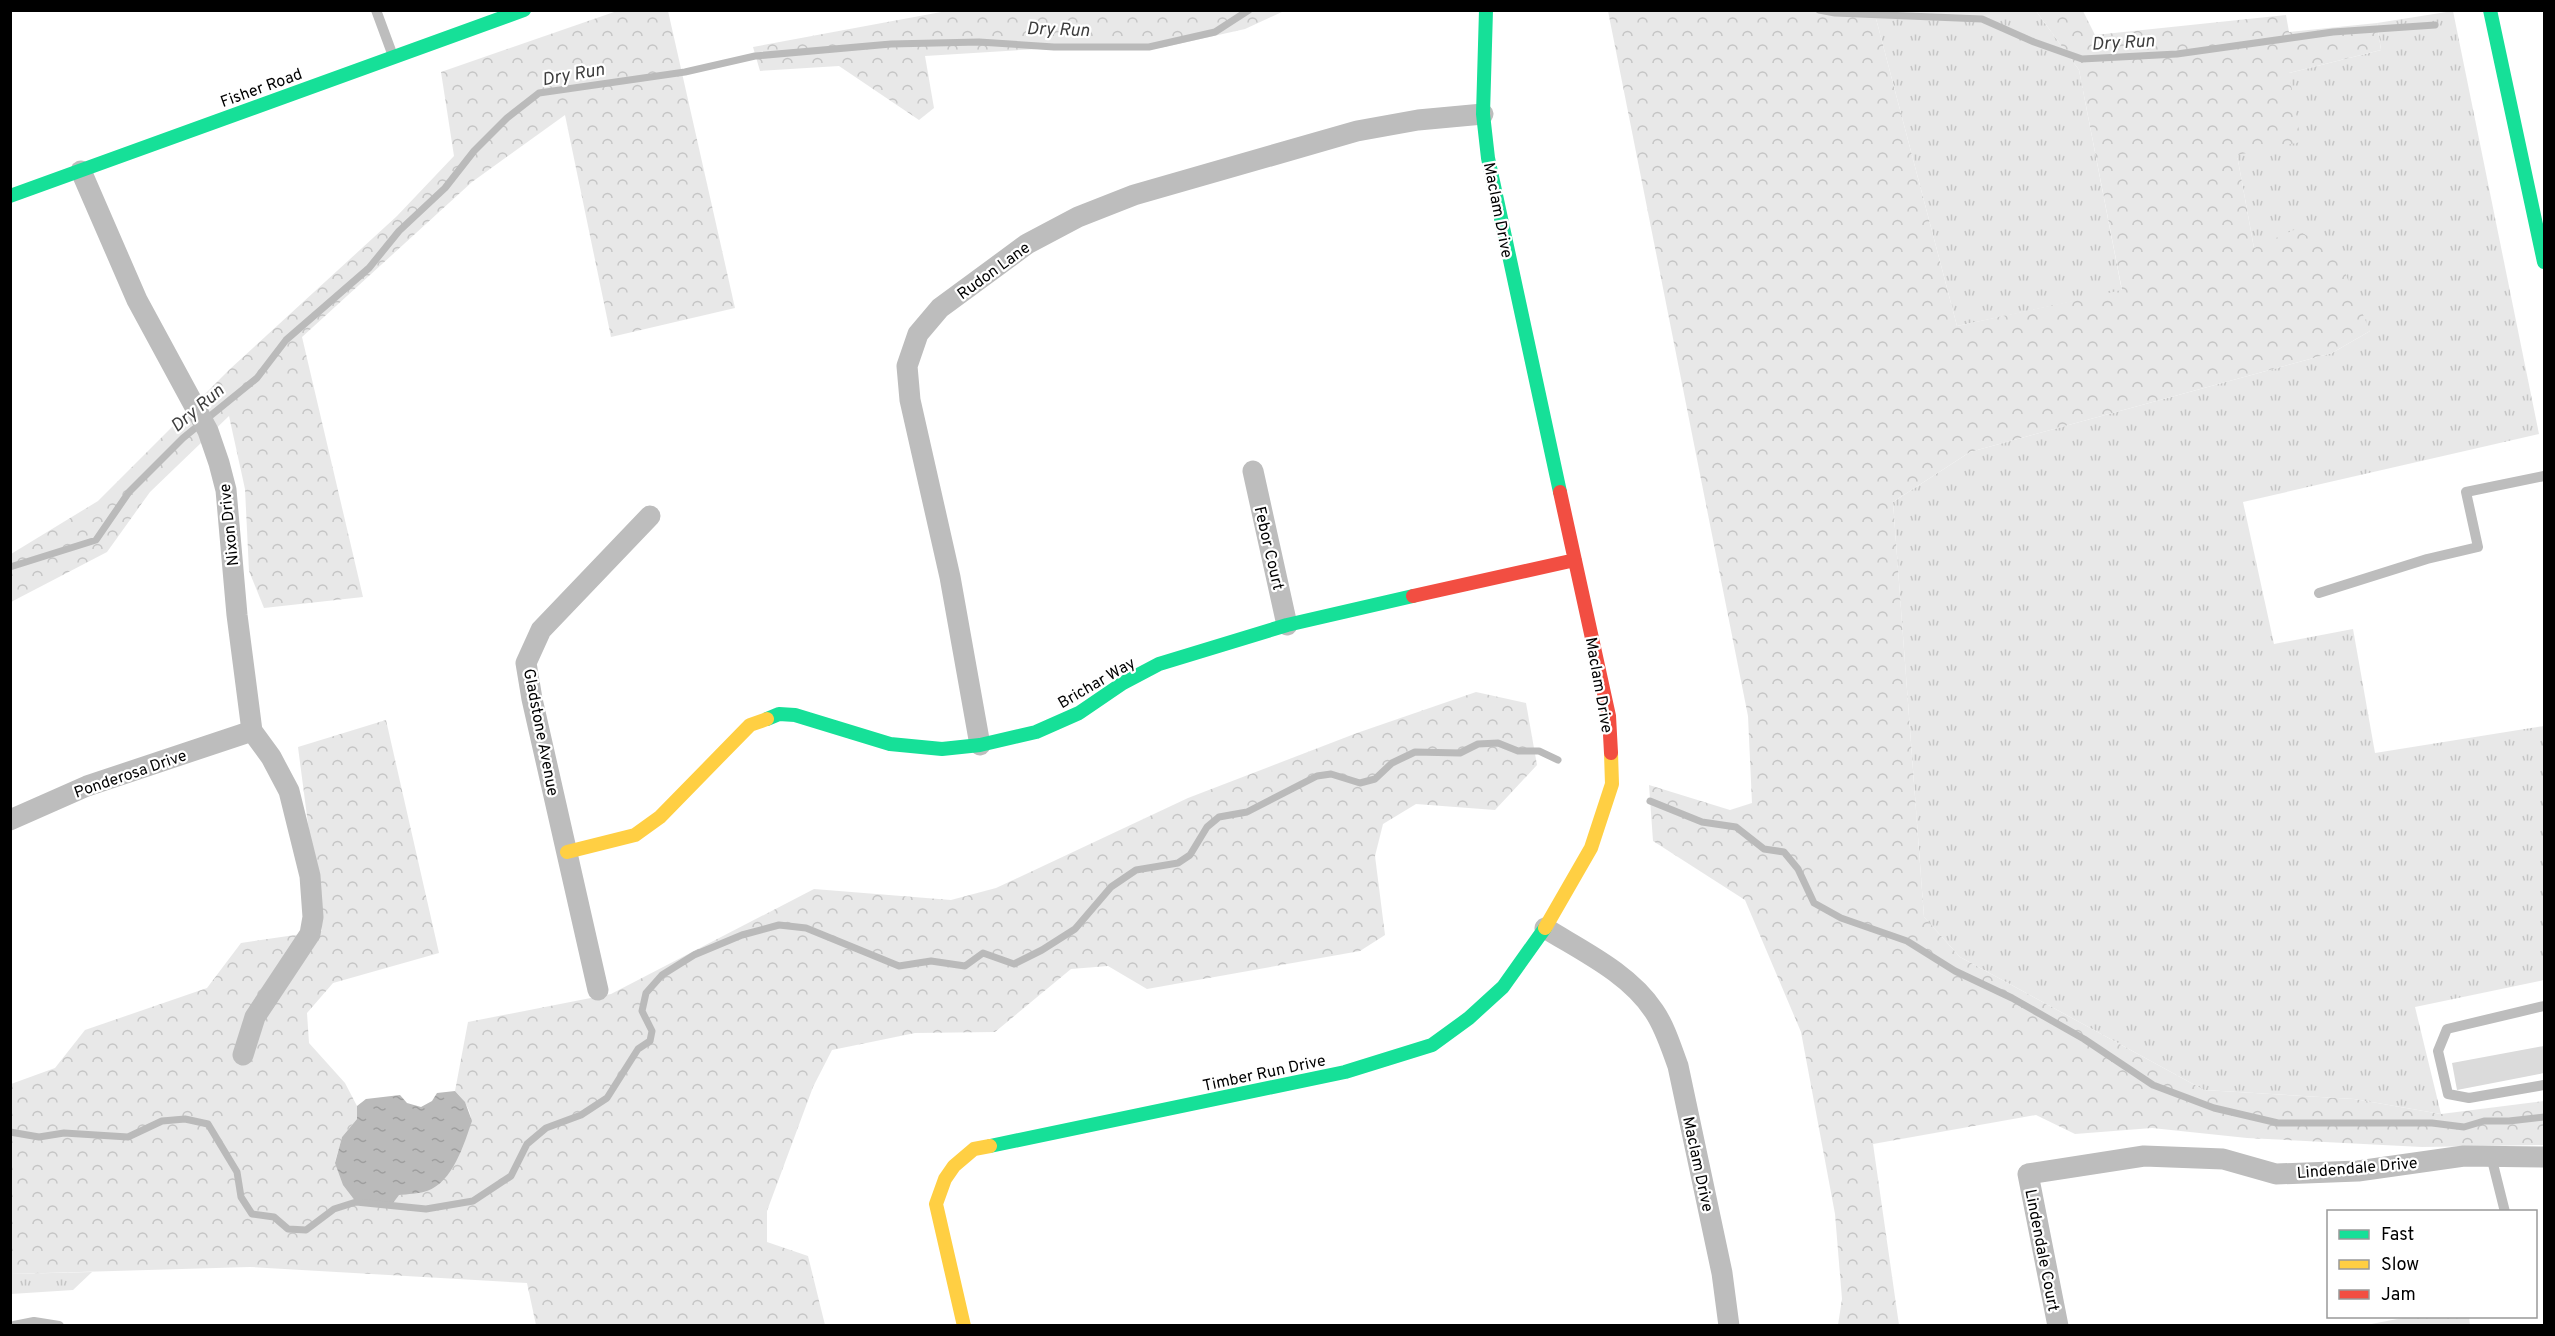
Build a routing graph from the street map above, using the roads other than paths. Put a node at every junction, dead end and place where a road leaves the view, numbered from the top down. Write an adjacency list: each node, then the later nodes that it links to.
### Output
1 (376, 10): 5 (lane)
2 (524, 10): 5 (street, Fisher Road)
3 (1486, 10): 6 (street, Maclam Drive)
4 (2490, 10): 9 (street)
5 (393, 56): 7 (street, Fisher Road)
6 (1483, 114): 14 (street, Maclam Drive); 18 (street, Rudon Lane)
7 (81, 171): 8 (street, Fisher Road); 17 (street, Nixon Drive)
8 (10, 196)
9 (2540, 220): 10 (street)
10 (2544, 262)
11 (1253, 471): 16 (street, Febor Court)
12 (2544, 476): 15 (lane)
13 (650, 516): 20 (street, Gladstone Avenue)
14 (1575, 560): 16 (street, Brichar Way); 21 (street, Maclam Drive)
15 (2319, 593)
16 (1287, 625): 18 (street, Brichar Way)
17 (252, 730): 19 (street, Ponderosa Drive); 24 (street)
18 (980, 745): 20 (street, Brichar Way)
19 (10, 820)
20 (567, 852): 22 (street, Gladstone Avenue)
21 (1545, 928): 32 (street, Timber Run Drive); 33 (street, Maclam Drive)
22 (598, 990)
23 (2544, 1006): 25 (lane)
24 (243, 1055)
25 (2544, 1085)
26 (2491, 1156): 27 (street, Lindendale Drive); 28 (street, Lindendale Drive); 29 (lane)
27 (2544, 1157)
28 (2028, 1174): 34 (street, Lindendale Court)
29 (2504, 1210)
30 (14, 1326): 31 (lane)
31 (58, 1326)
32 (964, 1326)
33 (1729, 1326)
34 (2058, 1326)

